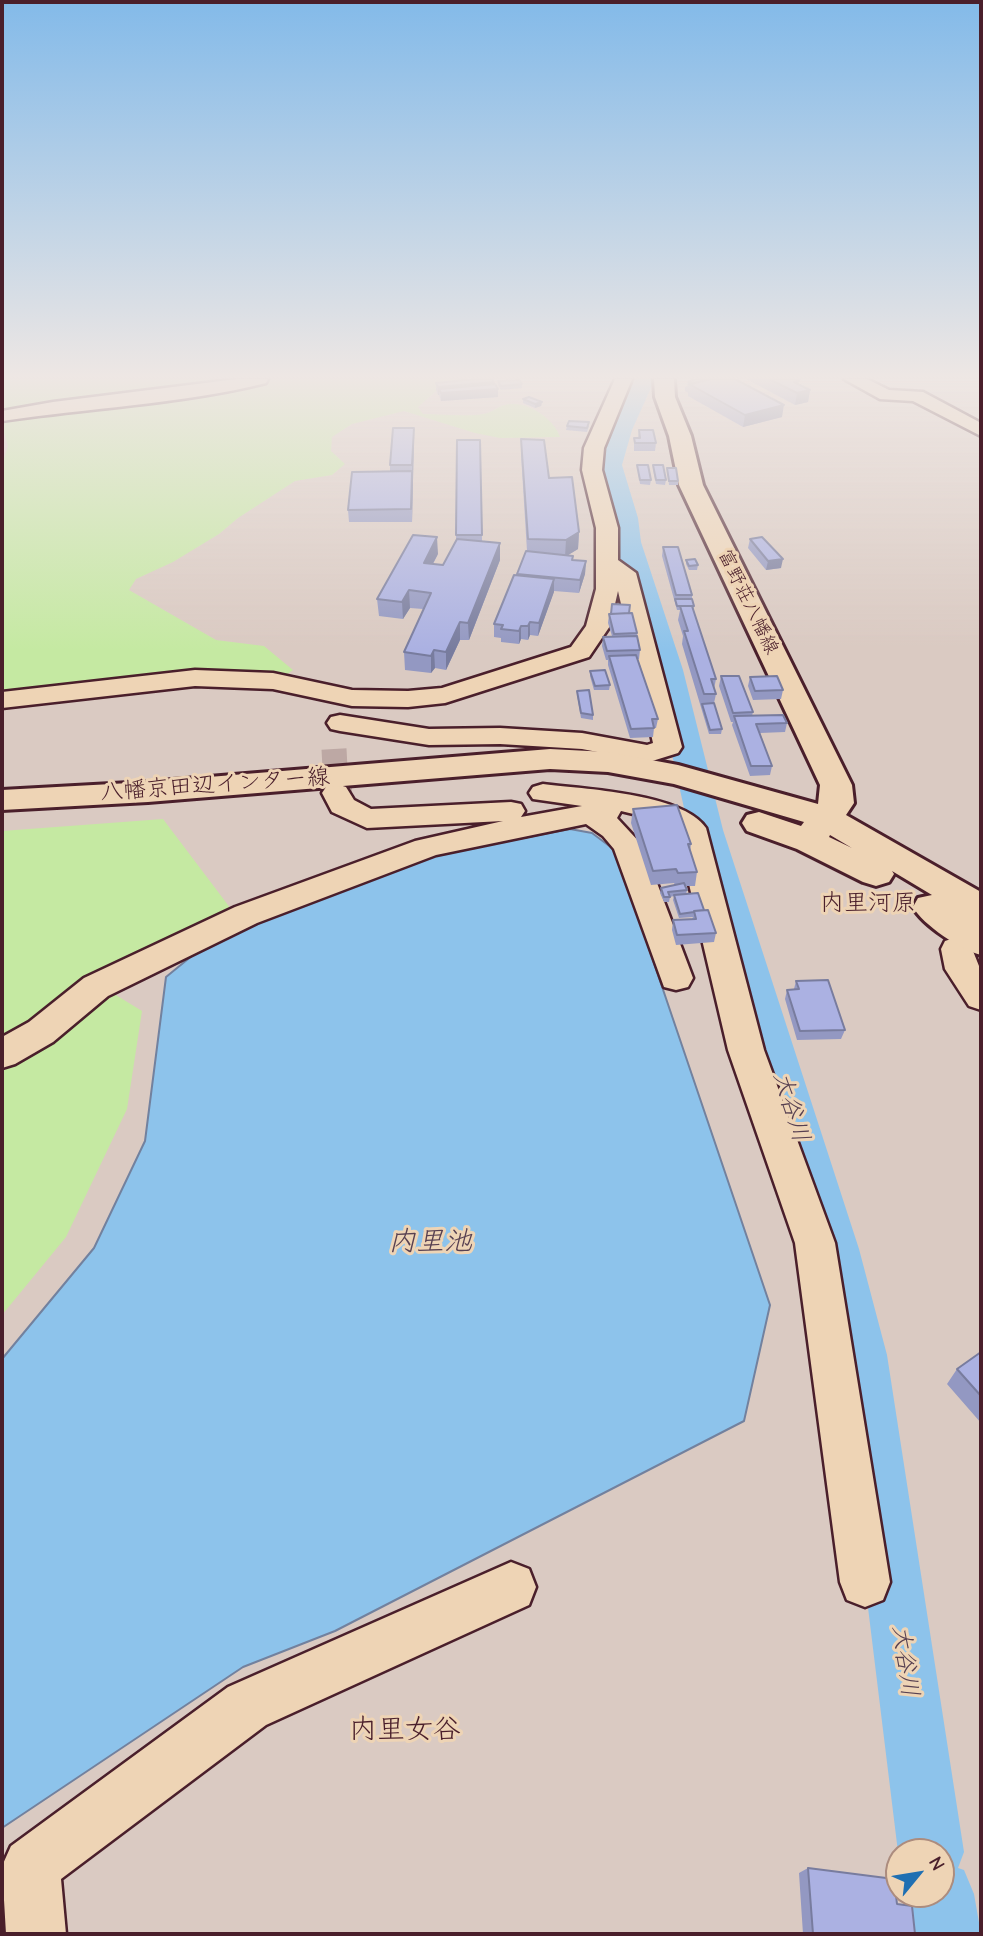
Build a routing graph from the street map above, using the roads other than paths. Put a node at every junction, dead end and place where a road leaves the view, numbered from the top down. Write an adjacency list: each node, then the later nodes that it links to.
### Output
1 (592, 469): 3 (street)
2 (687, 469): 10 (main road, 富野荘八幡線)
3 (607, 563): 4 (street); 4 (street)
4 (352, 698): 5 (street)
5 (2, 700)
6 (547, 776): 7 (street); 8 (main road, 八幡京田辺インター線); 9 (street); 10 (main road, 八幡京田辺インター線)
7 (335, 793)
8 (2, 800)
9 (607, 809): 13 (street); 15 (street); 16 (street)
10 (817, 829): 11 (main road); 12 (main road)
11 (981, 910)
12 (969, 945): 14 (street)
13 (676, 978)
14 (981, 997)
15 (2, 1054)
16 (864, 1582)
17 (511, 1587): 18 (street)
18 (36, 1934)

